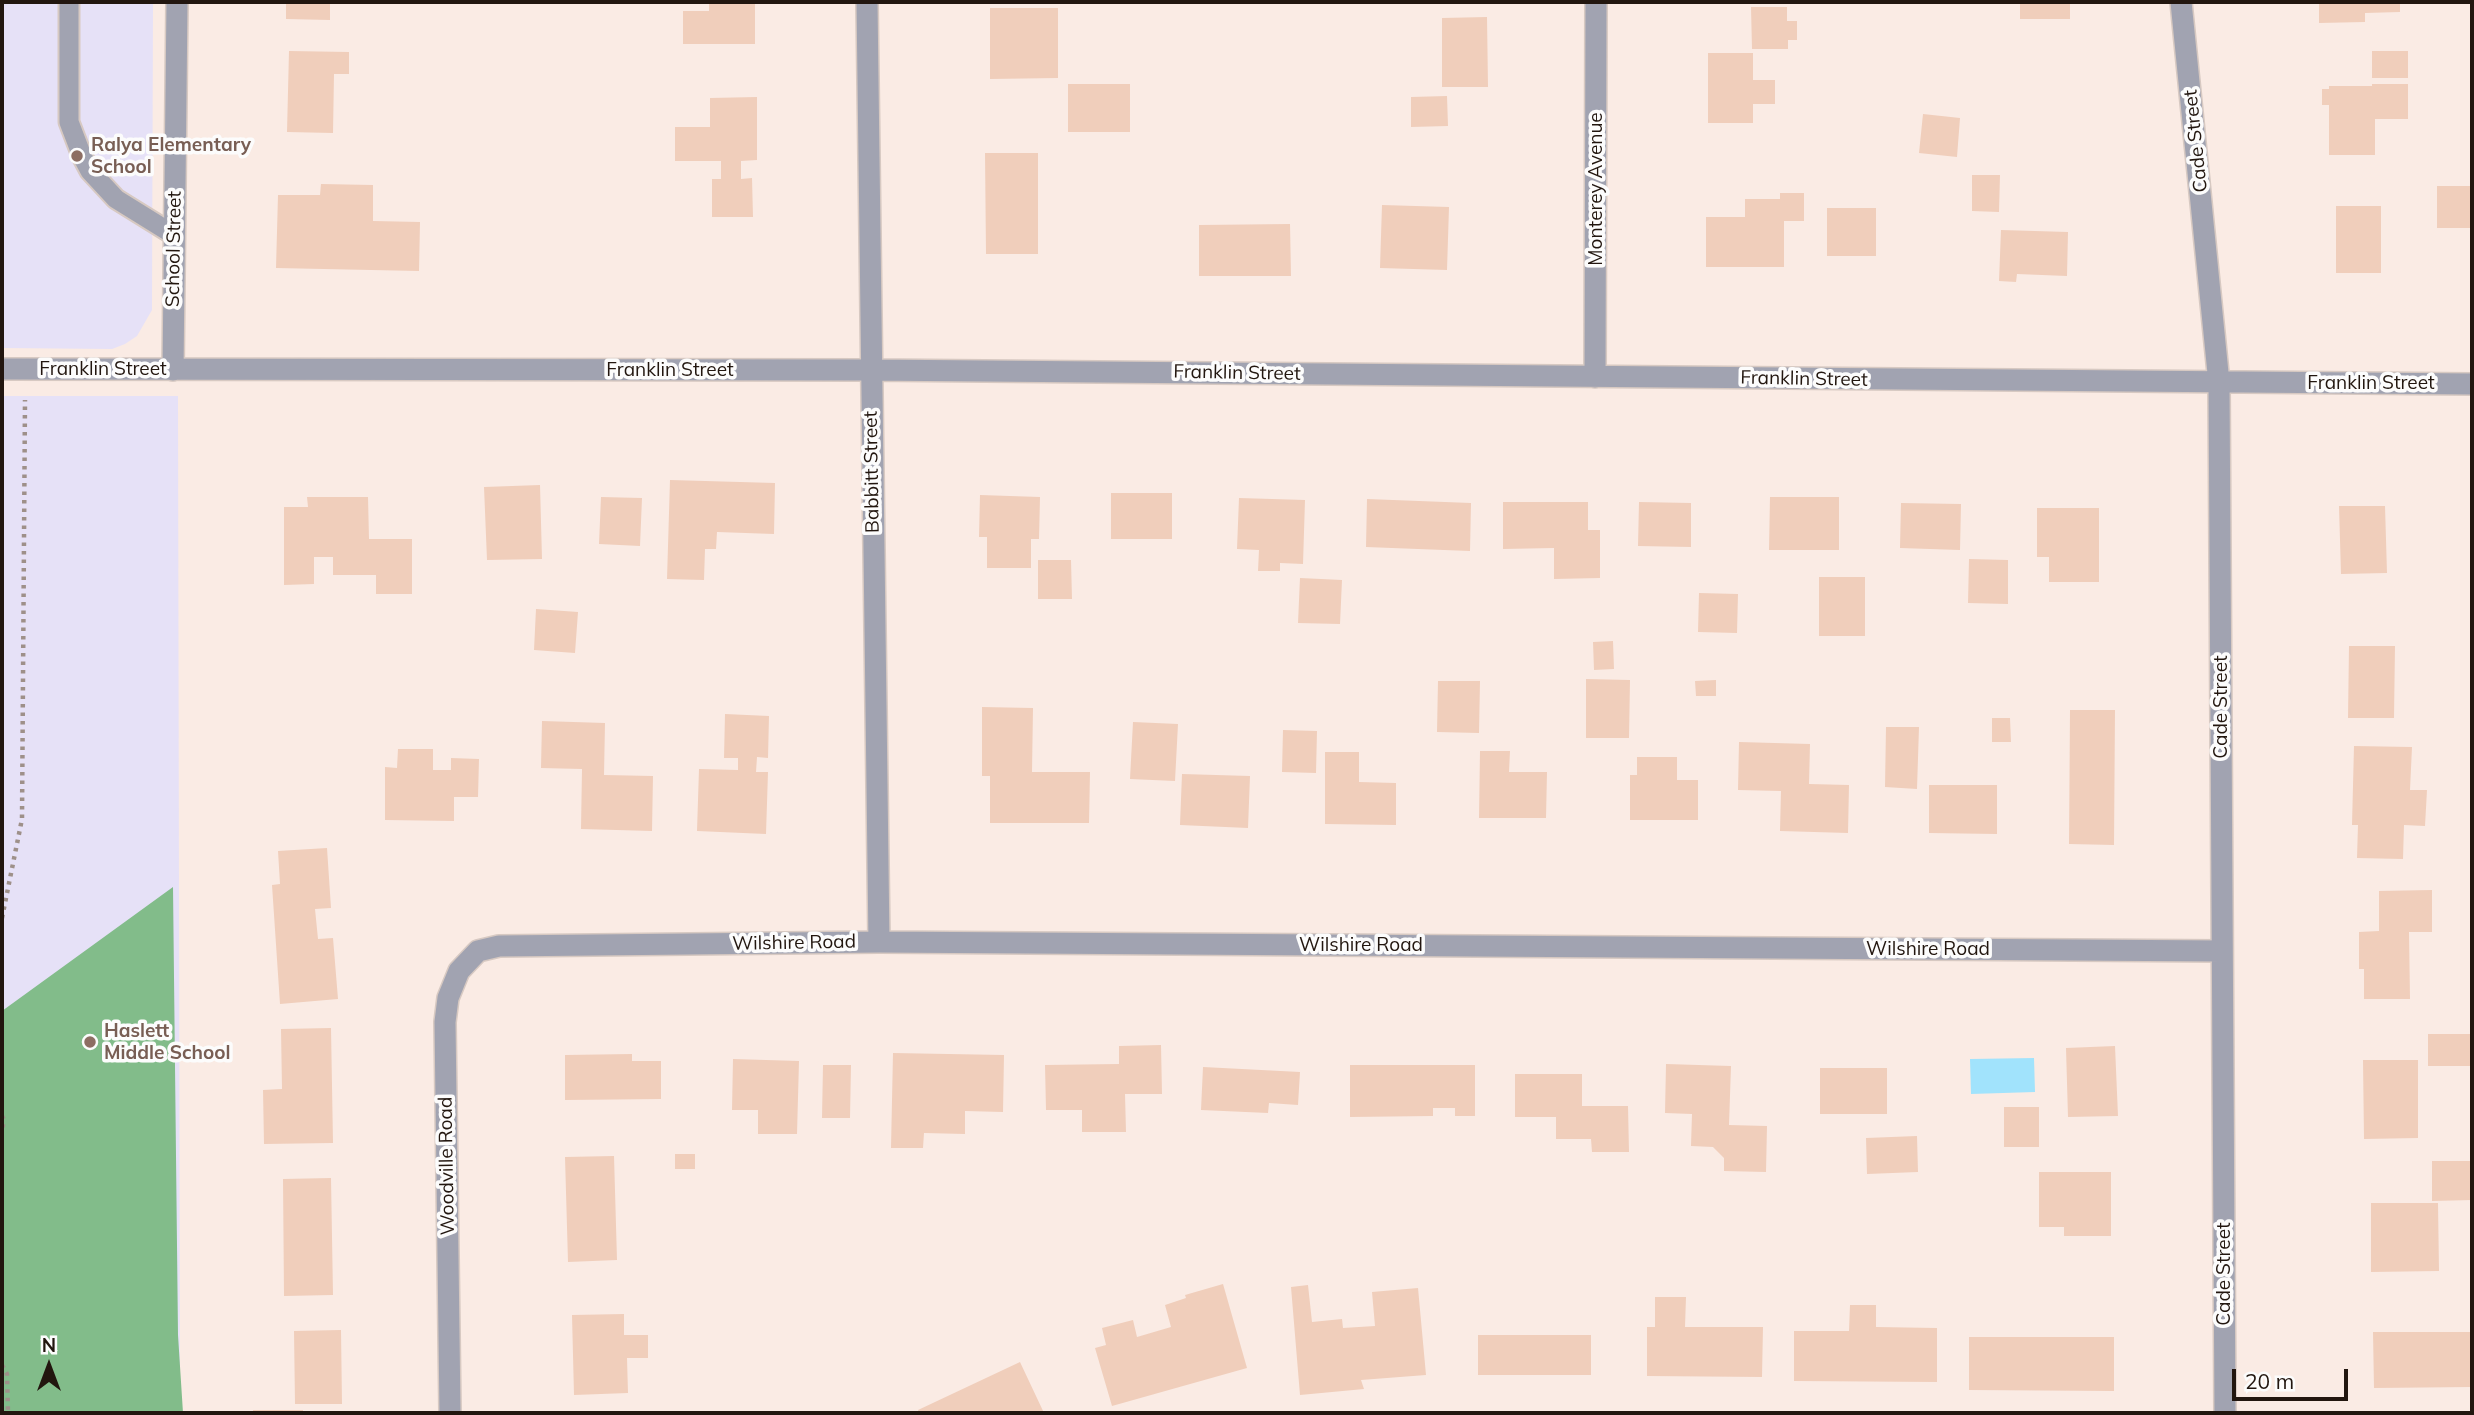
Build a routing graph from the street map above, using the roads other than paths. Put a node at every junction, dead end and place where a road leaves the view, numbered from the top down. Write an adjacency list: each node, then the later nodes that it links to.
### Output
1 (69, 2): 6 (lane)
2 (177, 2): 6 (street, School Street)
3 (867, 2): 9 (street, Babbitt Street)
4 (1596, 2): 10 (street, Monterey Avenue)
5 (2181, 2): 11 (street, Cade Street)
6 (174, 236): 8 (street, School Street)
7 (2, 369): 8 (street, Franklin Street)
8 (173, 370): 9 (street, Franklin Street)
9 (870, 370): 10 (street, Franklin Street); 13 (street, Babbitt Street)
10 (1595, 377): 11 (street, Franklin Street)
11 (2219, 383): 12 (street, Franklin Street); 15 (street, Cade Street)
12 (2472, 384)
13 (879, 942): 14 (street, Wilshire Road); 15 (street, Wilshire Road)
14 (499, 946): 16 (street, Woodville Road)
15 (2222, 951): 17 (street, Cade Street)
16 (450, 1413)
17 (2225, 1413)

